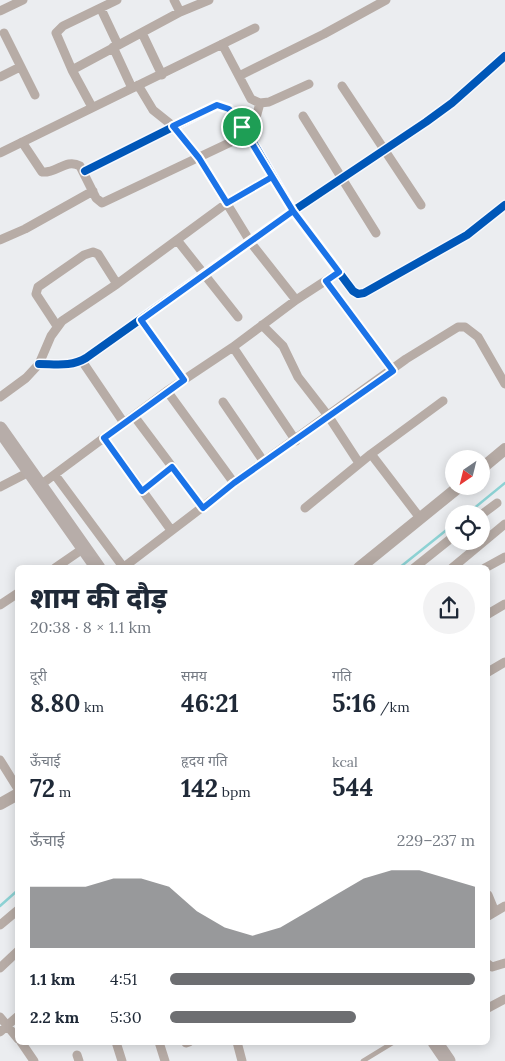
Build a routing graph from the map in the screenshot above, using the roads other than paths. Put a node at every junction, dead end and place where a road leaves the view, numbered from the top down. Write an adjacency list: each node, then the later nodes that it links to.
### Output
1 (23, 0): 7 (street)
2 (117, 0): 6 (street)
3 (174, 0): 8 (street)
4 (209, 0): 8 (street)
5 (386, 0): 18 (street)
6 (101, 9): 13 (street); 16 (street)
7 (0, 11)
8 (180, 12): 11 (street)
9 (255, 28): 12 (street)
10 (4, 33): 15 (street)
11 (142, 33): 13 (street); 17 (street)
12 (222, 44): 17 (street); 18 (street)
13 (115, 46): 16 (street); 21 (street)
14 (505, 56): 30 (street)
15 (20, 67): 19 (street); 23 (street)
16 (72, 70): 25 (street)
17 (162, 75): 21 (street)
18 (239, 76): 24 (street)
19 (0, 77)
20 (309, 84): 24 (street)
21 (135, 86): 25 (street); 27 (street)
22 (342, 86): 30 (street)
23 (34, 96)
24 (260, 103): 28 (street)
25 (92, 107): 29 (street)
26 (303, 116): 35 (street)
27 (173, 126): 28 (street); 32 (street); 33 (street)
28 (245, 130): 32 (street); 34 (street)
29 (22, 142): 31 (street); 33 (street)
30 (384, 149): 35 (street); 38 (street)
31 (0, 153)
32 (199, 158): 36 (street); 37 (street)
33 (85, 171): 36 (street)
34 (272, 177): 37 (street); 40 (street)
35 (342, 178): 40 (street); 41 (street)
36 (93, 191): 42 (street)
37 (227, 203): 43 (street); 44 (street)
38 (421, 205)
39 (505, 205): 45 (street)
40 (293, 211): 44 (street); 45 (street)
41 (376, 233)
42 (0, 240)
43 (177, 240): 46 (street); 48 (street)
44 (251, 243): 46 (street); 49 (street)
45 (339, 272): 47 (street)
46 (204, 276): 50 (street); 51 (street)
47 (326, 281): 49 (street); 57 (street)
48 (117, 284): 53 (street); 53 (street)
49 (296, 300): 52 (street)
50 (238, 317)
51 (141, 320): 55 (street); 58 (street)
52 (262, 325): 54 (street); 65 (street)
53 (57, 326): 56 (street)
54 (233, 347): 58 (street); 69 (street)
55 (82, 361): 56 (street); 66 (street)
56 (39, 364): 61 (street)
57 (393, 371): 59 (street); 65 (street)
58 (184, 380): 60 (street)
59 (505, 384)
60 (167, 391): 64 (street); 78 (street)
61 (0, 397)
62 (443, 401): 71 (street)
63 (223, 402): 72 (street)
64 (134, 416): 66 (street); 75 (street)
65 (329, 417): 69 (street); 74 (street)
66 (124, 423): 68 (street)
67 (0, 429): 76 (main road)
68 (104, 438): 77 (street); 81 (street)
69 (296, 441): 72 (street)
70 (505, 450): 73 (main road)
71 (371, 454): 74 (street); 87 (street)
72 (264, 462): 78 (street)
73 (490, 462)
74 (359, 463): 85 (street)
75 (172, 467): 81 (street); 84 (street)
76 (29, 472): 79 (main road); 80 (street)
77 (55, 475): 79 (street); 95 (street)
78 (234, 483): 84 (street)
79 (39, 486): 91 (main road)
80 (0, 487)
81 (142, 491): 89 (street)
82 (449, 495): 87 (main road)
83 (497, 503): 86 (street)
84 (203, 508): 89 (street)
85 (305, 508)
86 (490, 508)
87 (420, 518): 97 (main road)
88 (505, 524): 99 (street)
89 (171, 530): 96 (street)
90 (445, 543): 98 (street)
91 (84, 548): 93 (street); 94 (main road)
92 (505, 557): 100 (street)
93 (59, 565)
94 (96, 565)
95 (122, 565)
96 (127, 565)
97 (363, 565)
98 (418, 565)
99 (456, 565)
100 (490, 565)
101 (15, 595): 103 (street)
102 (505, 604): 104 (street)
103 (0, 605)
104 (490, 613)
105 (505, 662): 106 (street)
106 (490, 671)
107 (0, 760): 108 (street)
108 (15, 785)
109 (15, 796): 110 (main road)
110 (0, 804)
111 (505, 906): 113 (street)
112 (15, 912): 114 (street)
113 (491, 914)
114 (0, 925)
115 (15, 955): 118 (street)
116 (505, 964): 117 (street)
117 (490, 966)
118 (0, 968)
119 (505, 999): 120 (street)
120 (490, 1007)
121 (0, 1017): 123 (street)
122 (15, 1018): 123 (street)
123 (7, 1025): 124 (street); 125 (street)
124 (0, 1032)
125 (15, 1034)
126 (23, 1045): 133 (street)
127 (117, 1045): 134 (street)
128 (160, 1045): 135 (street)
129 (238, 1045): 136 (street)
130 (389, 1045): 137 (lane)
131 (427, 1045): 138 (main road)
132 (438, 1045): 139 (main road)
133 (34, 1061)
134 (122, 1061)
135 (165, 1061)
136 (242, 1061)
137 (363, 1061)
138 (437, 1061)
139 (448, 1061)

